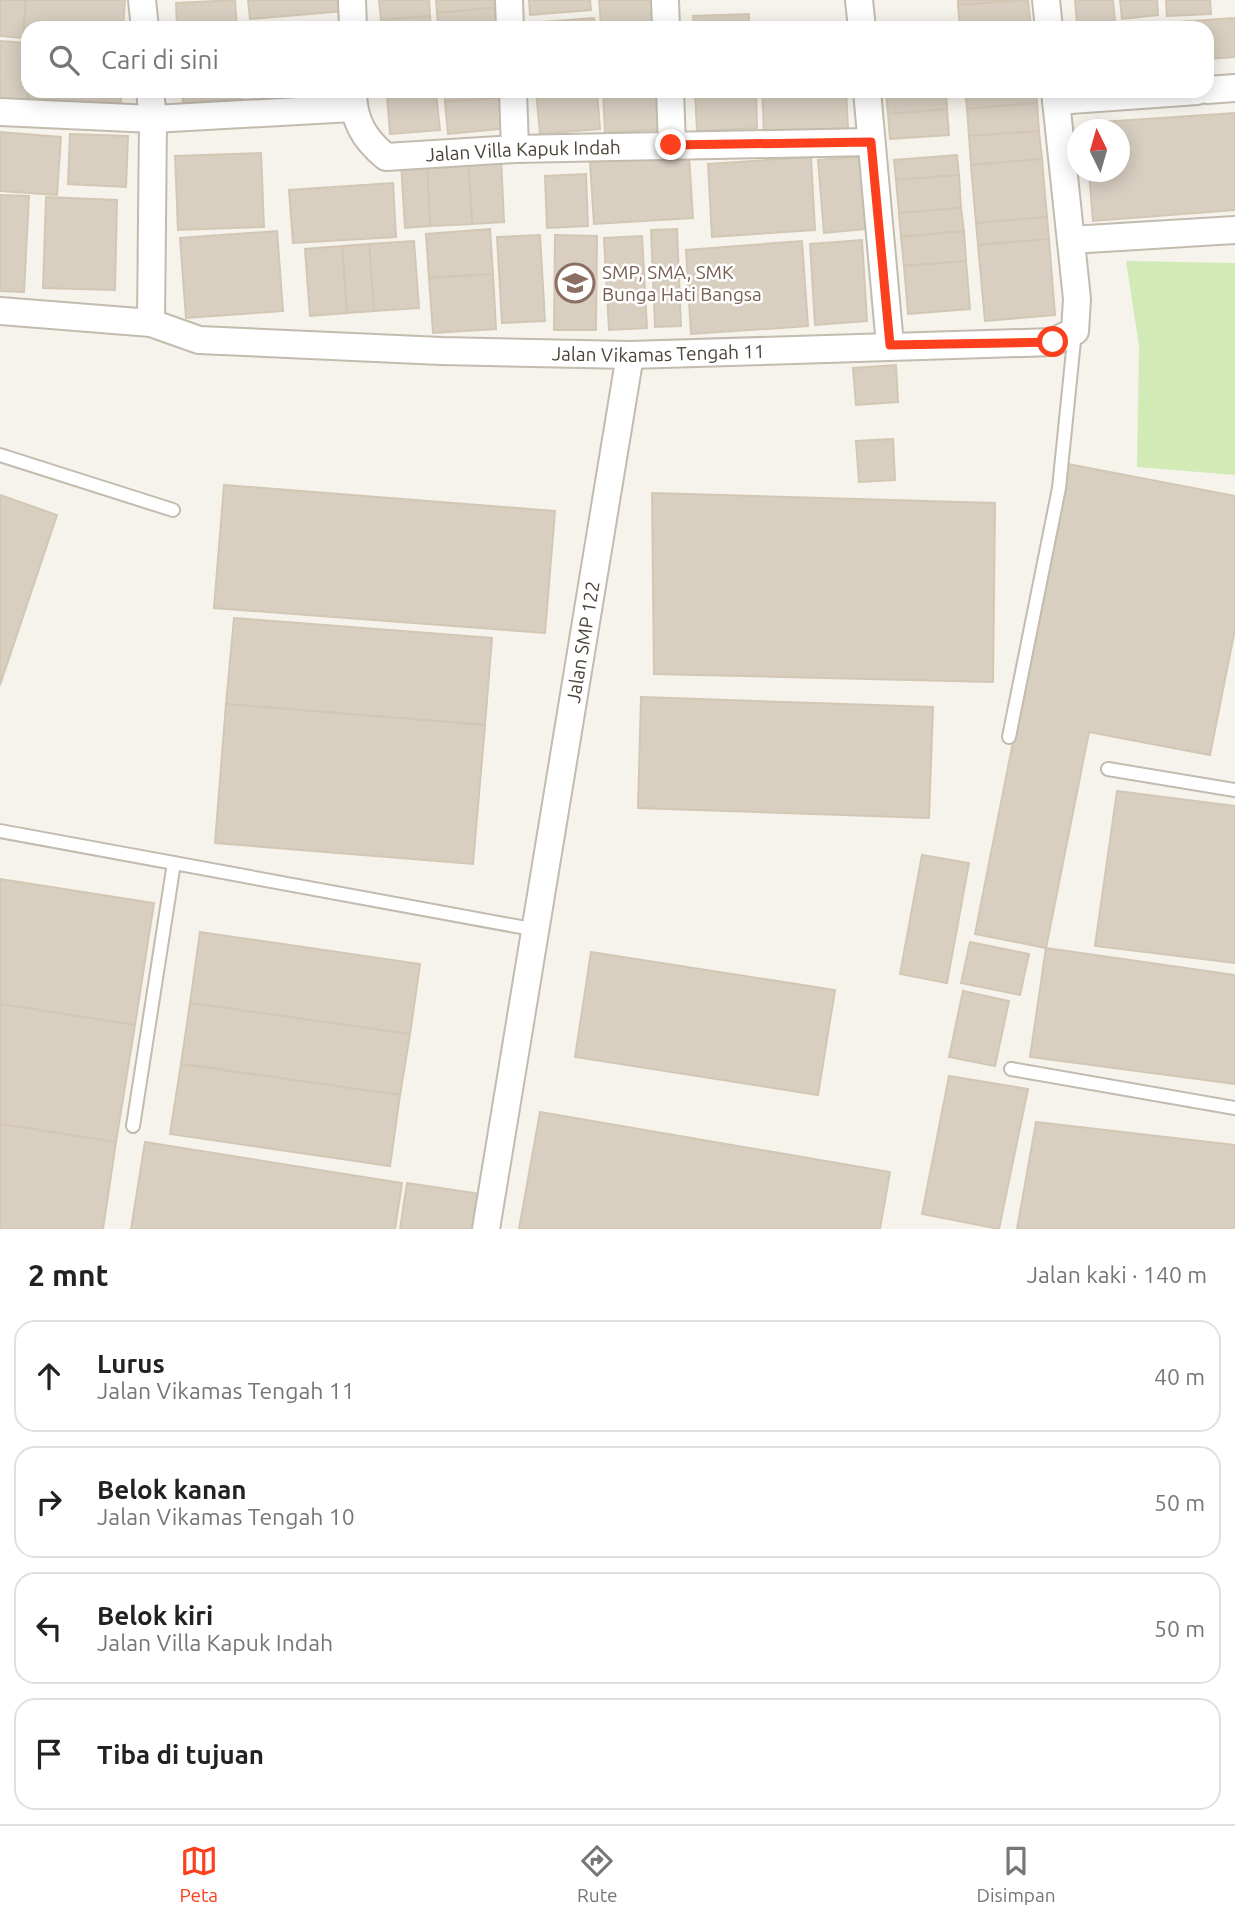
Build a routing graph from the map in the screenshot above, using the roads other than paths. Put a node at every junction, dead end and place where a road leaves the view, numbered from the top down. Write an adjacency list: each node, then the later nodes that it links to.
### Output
1 (142, 0): 7 (street)
2 (352, 0): 8 (street)
3 (509, 0): 9 (street)
4 (665, 0): 10 (street)
5 (859, 0): 11 (street)
6 (1046, 0): 12 (street)
7 (144, 21)
8 (353, 21)
9 (510, 21)
10 (666, 21)
11 (861, 21)
12 (1048, 21)
13 (1235, 88): 14 (street)
14 (1214, 90)
15 (151, 98): 22 (street)
16 (513, 98): 25 (street)
17 (670, 98): 24 (street)
18 (868, 98): 23 (street)
19 (1056, 98): 27 (street)
20 (353, 99): 22 (street); 25 (street, Jalan Villa Kapuk Indah)
21 (0, 112): 22 (street)
22 (153, 120): 29 (street)
23 (871, 142): 24 (street, Jalan Villa Kapuk Indah); 31 (street)
24 (671, 145): 25 (street, Jalan Villa Kapuk Indah)
25 (515, 149)
26 (1235, 230): 27 (street)
27 (1071, 240): 30 (street)
28 (0, 311): 29 (street, Jalan Vikamas Tengah 11)
29 (151, 323): 32 (street, Jalan Vikamas Tengah 11)
30 (1075, 331): 31 (street, Jalan Vikamas Tengah 11); 35 (lane)
31 (890, 345): 32 (street, Jalan Vikamas Tengah 11)
32 (630, 355): 40 (street, Jalan SMP 122)
33 (0, 455): 34 (lane)
34 (173, 510)
35 (1009, 737)
36 (1108, 769): 37 (lane)
37 (1235, 790)
38 (0, 831): 39 (lane)
39 (174, 863): 40 (lane); 43 (lane)
40 (537, 930): 44 (street, Jalan SMP 122)
41 (1011, 1069): 42 (lane)
42 (1235, 1108)
43 (133, 1126)
44 (486, 1229)

